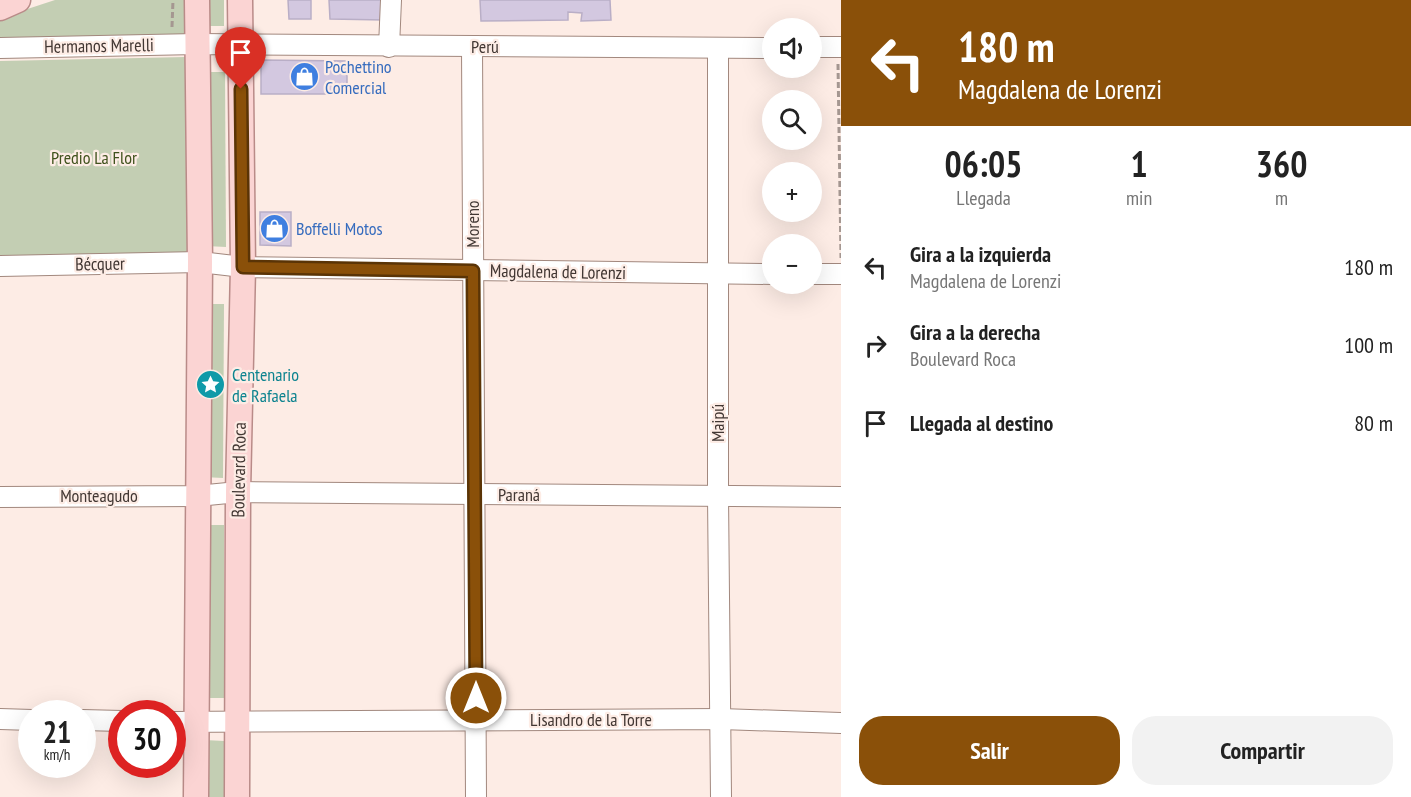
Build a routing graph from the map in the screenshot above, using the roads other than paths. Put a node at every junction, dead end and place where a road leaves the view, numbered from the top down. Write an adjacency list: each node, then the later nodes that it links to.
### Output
1 (18, 0): 5 (main road)
2 (197, 0): 6 (main road)
3 (240, 0): 7 (main road, Boulevard Roca)
4 (391, 0): 8 (street)
5 (0, 8)
6 (197, 44): 7 (street, Perú); 11 (street, Hermanos Marelli); 15 (main road)
7 (240, 45): 8 (street, Perú); 17 (main road, Boulevard Roca)
8 (390, 46): 12 (street, Perú)
9 (822, 47): 10 (street)
10 (841, 47)
11 (0, 48)
12 (472, 48): 13 (street, Perú); 18 (street, Moreno)
13 (718, 48): 14 (street, Perú); 19 (street, Maipú)
14 (762, 48)
15 (200, 262): 16 (street, Bécquer); 17 (street, Magdalena de Lorenzi); 25 (main road)
16 (0, 266)
17 (243, 267): 18 (street, Magdalena de Lorenzi); 23 (main road, Boulevard Roca)
18 (473, 271): 19 (street, Magdalena de Lorenzi); 24 (street, Moreno)
19 (718, 273): 20 (street, Magdalena de Lorenzi); 26 (street, Maipú)
20 (762, 274)
21 (822, 274): 22 (street)
22 (841, 274)
23 (238, 492): 24 (street, Paraná); 25 (street, Paraná); 35 (main road, Boulevard Roca)
24 (474, 495): 26 (street, Paraná); 32 (street, Moreno)
25 (197, 496): 27 (street, Monteagudo); 29 (main road)
26 (718, 496): 28 (street, Paraná); 33 (street, Maipú)
27 (0, 497)
28 (841, 497)
29 (185, 700)
30 (0, 719): 31 (street)
31 (18, 720)
32 (476, 720): 33 (street, Lisandro de la Torre); 35 (street, Lisandro de la Torre); 40 (street, Moreno)
33 (721, 720): 36 (street, Lisandro de la Torre); 41 (street, Maipú)
34 (186, 722): 35 (street, Lisandro de la Torre)
35 (237, 722): 39 (main road, Boulevard Roca)
36 (841, 723)
37 (186, 734): 38 (main road)
38 (196, 797)
39 (237, 797)
40 (476, 797)
41 (721, 797)

